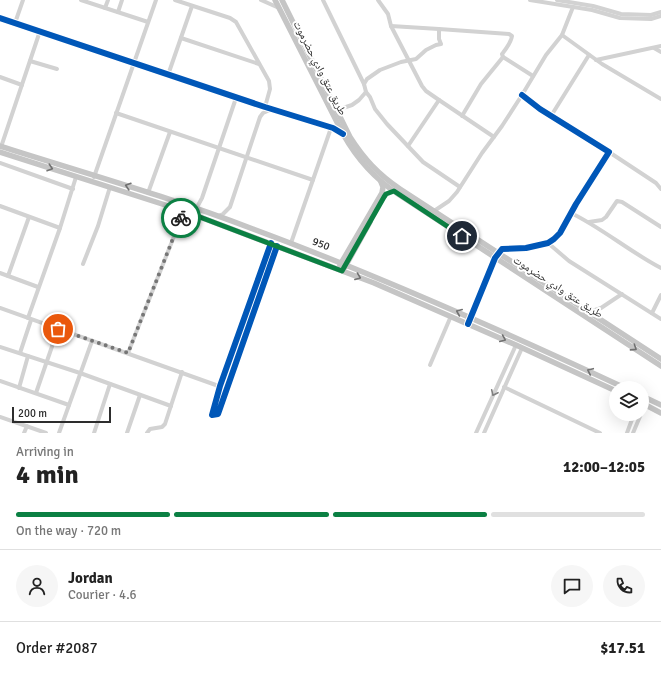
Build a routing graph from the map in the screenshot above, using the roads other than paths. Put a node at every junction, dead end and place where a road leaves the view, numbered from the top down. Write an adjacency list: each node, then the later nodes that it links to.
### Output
1 (23, 0): 23 (street)
2 (81, 0): 16 (street)
3 (108, 0): 16 (street)
4 (122, 0): 18 (street)
5 (156, 0): 22 (street)
6 (175, 0): 14 (street)
7 (261, 0): 17 (street)
8 (275, 0): 17 (main road, طريق عتق وادي حضرموت)
9 (282, 0): 52 (main road, طريق عتق وادي حضرموت)
10 (323, 0): 43 (street)
11 (378, 0): 24 (street)
12 (530, 0): 15 (street)
13 (557, 0): 19 (street)
14 (192, 6): 28 (street); 38 (street)
15 (573, 7): 20 (street); 27 (street)
16 (105, 8): 18 (street)
17 (279, 8): 56 (main road, طريق عتق وادي حضرموت)
18 (118, 12): 22 (street)
19 (661, 12)
20 (661, 16)
21 (0, 18): 23 (street)
22 (148, 22): 37 (street)
23 (15, 23): 26 (street)
24 (391, 26): 25 (street); 34 (street)
25 (439, 29): 33 (street); 34 (street)
26 (40, 31): 36 (street); 37 (street)
27 (562, 35): 32 (street); 41 (street)
28 (181, 38): 38 (street); 40 (street)
29 (661, 46): 30 (street)
30 (654, 48): 31 (street); 35 (street)
31 (661, 52)
32 (589, 55): 35 (street); 55 (street)
33 (503, 57): 41 (street); 54 (street)
34 (409, 60): 43 (street); 49 (street)
35 (596, 60): 48 (street)
36 (30, 61): 39 (street); 44 (street)
37 (134, 63): 40 (street); 53 (street)
38 (260, 64): 50 (street)
39 (57, 69)
40 (168, 74): 47 (street)
41 (533, 76): 46 (street)
42 (0, 77): 44 (street)
43 (364, 84): 45 (street)
44 (22, 85): 62 (street)
45 (366, 92): 52 (street); 61 (street)
46 (522, 95): 55 (street); 60 (street)
47 (236, 98): 50 (street); 63 (street)
48 (661, 99)
49 (439, 100): 54 (street); 61 (street)
50 (265, 107): 51 (street)
51 (271, 109): 57 (street); 66 (street)
52 (336, 110): 65 (main road, طريق عتق وادي حضرموت)
53 (116, 113): 58 (street); 69 (street)
54 (462, 116): 60 (street)
55 (551, 116): 64 (street)
56 (334, 118): 57 (street); 59 (main road, طريق عتق وادي حضرموت)
57 (330, 128): 59 (street); 70 (street)
58 (170, 132): 63 (street); 77 (street)
59 (343, 134): 65 (main road, طريق عتق وادي حضرموت)
60 (494, 137): 73 (street)
61 (408, 146): 73 (street)
62 (0, 148): 68 (main road, 950, one-way to 68); 69 (main road, 950 / 950)
63 (218, 148): 66 (street); 79 (street)
64 (609, 152): 74 (street); 82 (street)
65 (360, 157): 71 (main road, طريق عتق وادي حضرموت); 81 (main road, طريق عتق وادي حضرموت)
66 (247, 158): 70 (street); 83 (street)
67 (0, 163): 75 (street)
68 (76, 177): 69 (main road, 950); 75 (street)
69 (93, 179): 72 (main road, 950); 77 (main road, 950 / 950, one-way to 69)
70 (313, 180): 89 (street)
71 (381, 182): 76 (main road, طريق عتق وادي حضرموت); 94 (main road)
72 (110, 187): 80 (main road, 950); 93 (street)
73 (460, 187): 81 (street)
74 (661, 188)
75 (73, 189): 87 (street)
76 (394, 191): 92 (main road, طريق عتق وادي حضرموت); 94 (main road)
77 (148, 192): 79 (main road, 950 / 950)
78 (0, 206): 84 (street)
79 (196, 209): 83 (main road, 950 / 950)
80 (184, 211): 88 (main road, 950); 116 (street)
81 (434, 211): 92 (main road, طريق عتق وادي حضرموت)
82 (571, 213): 85 (street); 90 (street)
83 (218, 216): 89 (main road, 950 / 950)
84 (29, 217): 87 (street); 98 (street)
85 (589, 222): 86 (street); 95 (street)
86 (661, 227)
87 (60, 228): 99 (street)
88 (271, 243): 91 (main road, 950); 127 (street)
89 (291, 243): 94 (main road, 950 / 950)
90 (548, 243): 92 (street); 100 (street)
91 (277, 246): 96 (main road, 950); 131 (street)
92 (497, 256): 103 (main road, طريق عتق وادي حضرموت); 106 (street); 121 (main road, طريق عتق وادي حضرموت, one-way to 121)
93 (83, 264)
94 (344, 264): 96 (main road); 106 (main road, 950 / 950, one-way to 94)
95 (661, 268)
96 (340, 270): 105 (main road, 950, one-way to 105)
97 (0, 273): 98 (street)
98 (8, 276): 99 (street)
99 (38, 287): 107 (street)
100 (622, 294): 103 (street); 104 (street)
101 (661, 295): 104 (street)
102 (0, 308): 107 (street)
103 (589, 312): 118 (main road, طريق عتق وادي حضرموت)
104 (652, 313): 108 (street)
105 (451, 316): 109 (main road, 950); 120 (street)
106 (471, 317): 109 (street); 125 (main road, 950 / 950, one-way to 106)
107 (29, 319): 110 (street); 115 (street)
108 (661, 319)
109 (468, 324): 112 (main road, 950, one-way to 112)
110 (58, 329): 111 (street); 119 (street)
111 (92, 340): 116 (street); 123 (street)
112 (516, 345): 114 (main road, 950); 150 (street, one-way to 150)
113 (0, 347): 115 (street)
114 (522, 348): 128 (street); 130 (main road, 950)
115 (20, 353): 117 (street)
116 (128, 353): 122 (street)
117 (28, 356): 119 (street); 129 (street)
118 (661, 359)
119 (46, 362): 123 (street); 132 (street)
120 (430, 365)
121 (661, 366)
122 (182, 372): 127 (street); 137 (street)
123 (80, 373): 126 (street); 135 (street)
124 (0, 381): 129 (street)
125 (611, 381)
126 (110, 384): 133 (street); 147 (street)
127 (220, 386): 131 (street); 131 (street)
128 (504, 387): 151 (street); 152 (street)
129 (19, 388): 132 (street)
130 (609, 388)
131 (227, 389)
132 (36, 394): 135 (street)
133 (140, 395): 137 (street); 148 (street)
134 (649, 399): 136 (main road)
135 (69, 405): 146 (street)
136 (661, 405)
137 (171, 406): 149 (street)
138 (649, 407): 139 (main road)
139 (661, 413)
140 (0, 417): 143 (street)
141 (631, 421): 153 (street)
142 (638, 421): 154 (street)
143 (27, 426): 144 (street); 145 (street)
144 (24, 433)
145 (46, 433)
146 (60, 433)
147 (94, 433)
148 (127, 433)
149 (147, 433)
150 (476, 433)
151 (484, 433)
152 (600, 433)
153 (627, 433)
154 (633, 433)

